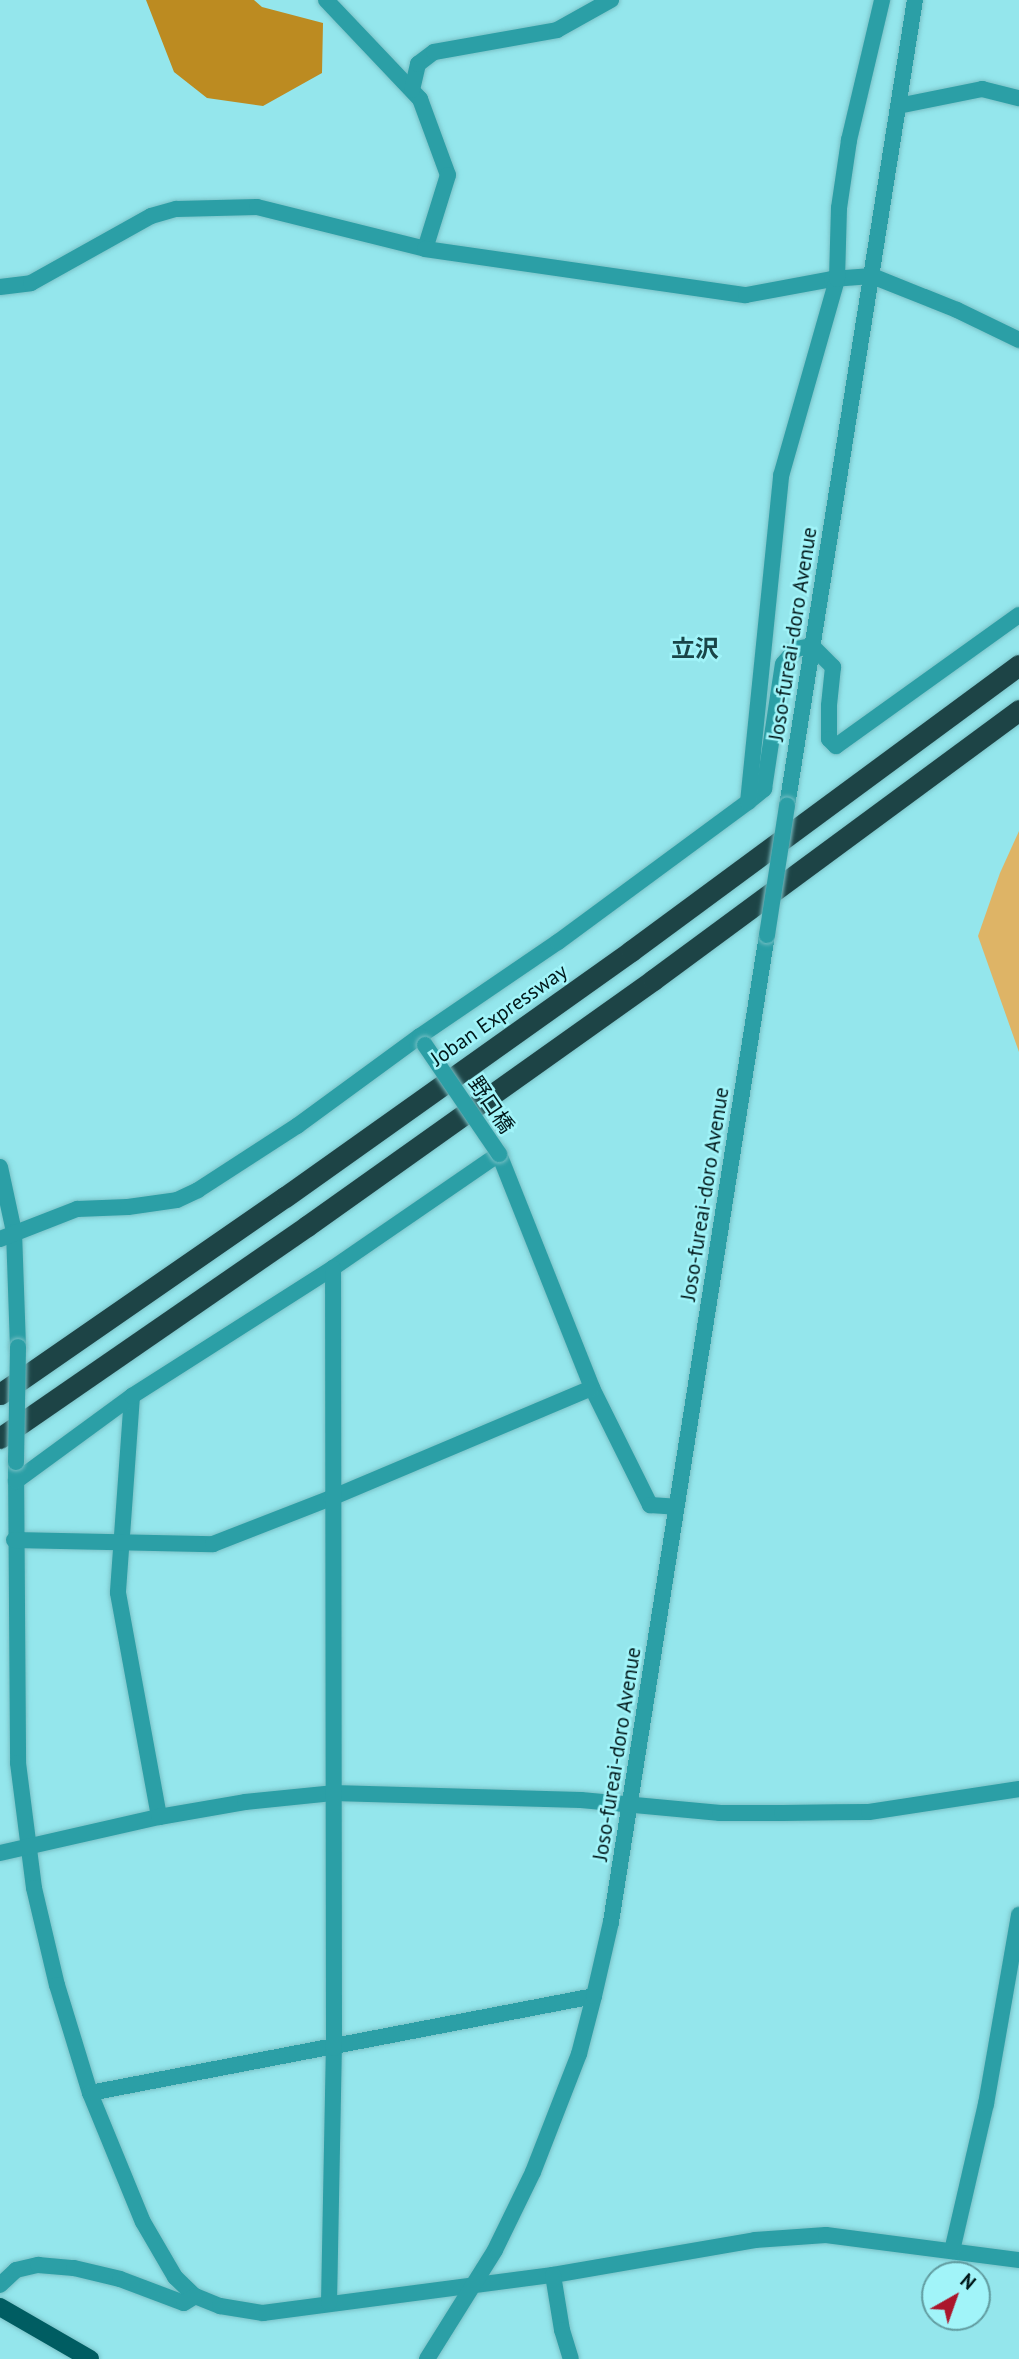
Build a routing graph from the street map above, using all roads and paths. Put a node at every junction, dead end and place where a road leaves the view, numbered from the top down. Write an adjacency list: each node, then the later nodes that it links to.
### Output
1 (326, 0): 5 (street)
2 (611, 0): 5 (street)
3 (882, 0): 10 (street)
4 (915, 0): 7 (street, Joso-fureai-doro Avenue)
5 (412, 90): 8 (street)
6 (1019, 98): 7 (street)
7 (898, 106): 9 (street, Joso-fureai-doro Avenue)
8 (425, 250): 10 (street); 11 (street)
9 (872, 276): 10 (street); 12 (street); 14 (street, Joso-fureai-doro Avenue)
10 (837, 279): 17 (street)
11 (0, 287)
12 (1019, 340)
13 (1019, 615): 14 (street)
14 (812, 646): 17 (street); 29 (street, Joso-fureai-doro Avenue, bridge)
15 (1019, 665): 24 (highway, Joban Expressway)
16 (1019, 710): 26 (highway)
17 (748, 802): 18 (street)
18 (422, 1041): 19 (street, 野口橋, bridge); 21 (street)
19 (499, 1154): 22 (street); 23 (street, 野口橋)
20 (0, 1167): 21 (street)
21 (7, 1236): 27 (street, bridge)
22 (333, 1268): 25 (street); 28 (street)
23 (593, 1388): 28 (street); 29 (street, 野口橋)
24 (0, 1394)
25 (132, 1396): 27 (street); 31 (street)
26 (0, 1438)
27 (16, 1481): 30 (street)
28 (331, 1498): 31 (street); 33 (street)
29 (676, 1507): 34 (street, Joso-fureai-doro Avenue)
30 (14, 1540): 31 (street); 36 (street)
31 (122, 1541): 35 (street)
32 (1019, 1789): 34 (street)
33 (332, 1793): 34 (street); 35 (street); 40 (street)
34 (630, 1805): 39 (street, Joso-fureai-doro Avenue)
35 (159, 1817): 36 (street)
36 (27, 1847): 37 (street); 41 (street)
37 (0, 1853)
38 (1019, 1915): 42 (street)
39 (594, 1996): 40 (street); 45 (street, Joso-fureai-doro Avenue)
40 (334, 2048): 41 (street); 48 (street)
41 (90, 2093): 47 (street)
42 (952, 2250): 43 (street); 44 (street)
43 (1019, 2260)
44 (553, 2275): 45 (street); 52 (street)
45 (475, 2283): 48 (street); 51 (street, Joso-fureai-doro Avenue)
46 (0, 2285): 47 (street)
47 (195, 2296): 48 (street)
48 (329, 2303)
49 (0, 2306): 50 (main road)
50 (90, 2359)
51 (427, 2359)
52 (571, 2359)

